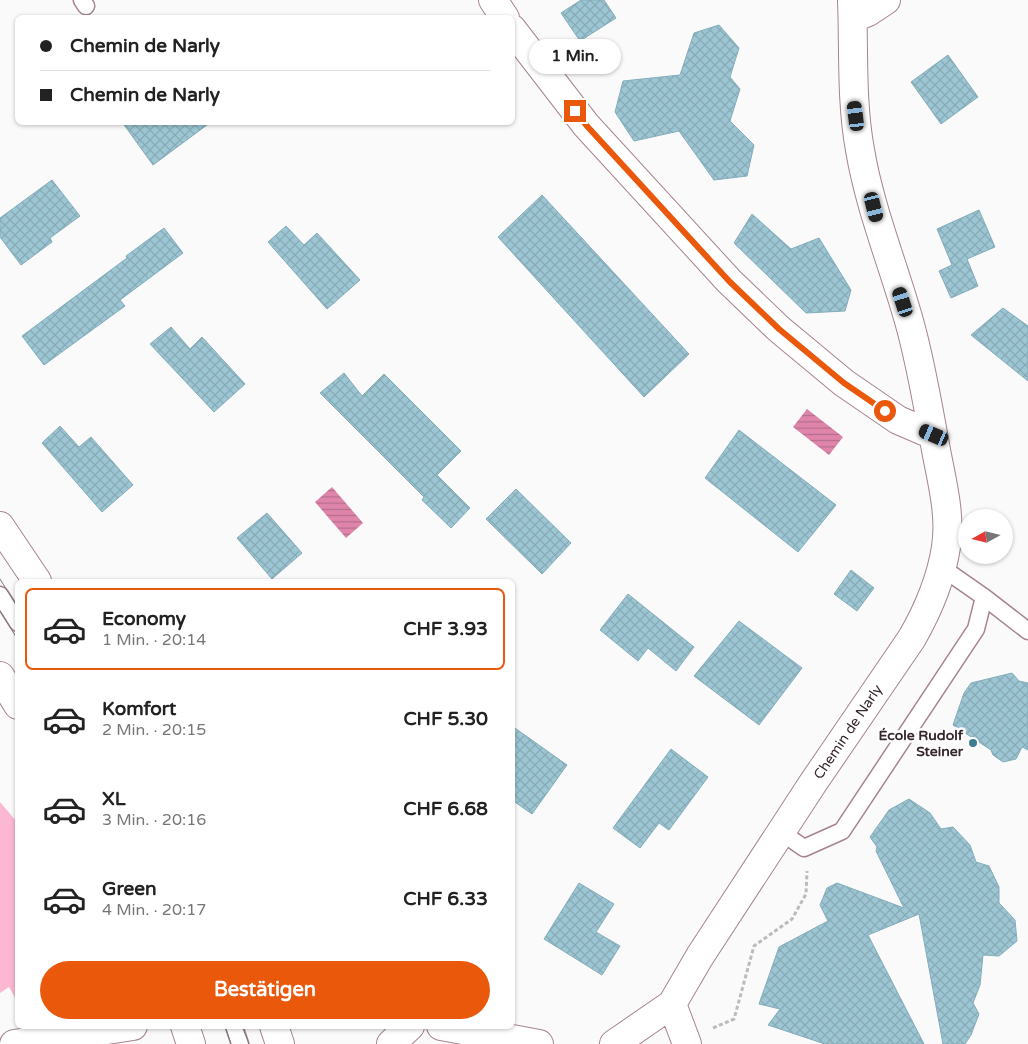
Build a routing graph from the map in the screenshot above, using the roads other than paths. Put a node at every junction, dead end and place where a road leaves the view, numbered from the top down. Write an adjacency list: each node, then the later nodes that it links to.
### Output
1 (493, 0): 4 (street)
2 (886, 0): 3 (street)
3 (852, 9): 6 (street, Chemin de Narly)
4 (502, 15)
5 (515, 33): 6 (street)
6 (934, 435): 8 (street, Chemin de Narly)
7 (0, 526): 9 (street)
8 (941, 567): 11 (lane); 16 (street, Chemin de Narly)
9 (36, 579)
10 (0, 595): 12 (lane)
11 (984, 597): 13 (lane); 16 (lane)
12 (15, 619)
13 (1028, 631)
14 (0, 676): 15 (street)
15 (15, 700)
16 (781, 832): 17 (street, Chemin de Narly)
17 (672, 1004): 30 (street, Chemin de Narly); 31 (street)
18 (113, 1029): 24 (street)
19 (186, 1029): 25 (street)
20 (235, 1029): 26 (lane)
21 (275, 1029): 27 (street)
22 (407, 1029): 28 (street)
23 (458, 1029): 29 (street)
24 (14, 1044)
25 (191, 1044)
26 (240, 1044)
27 (280, 1044)
28 (391, 1044)
29 (540, 1044)
30 (614, 1044)
31 (687, 1044)

